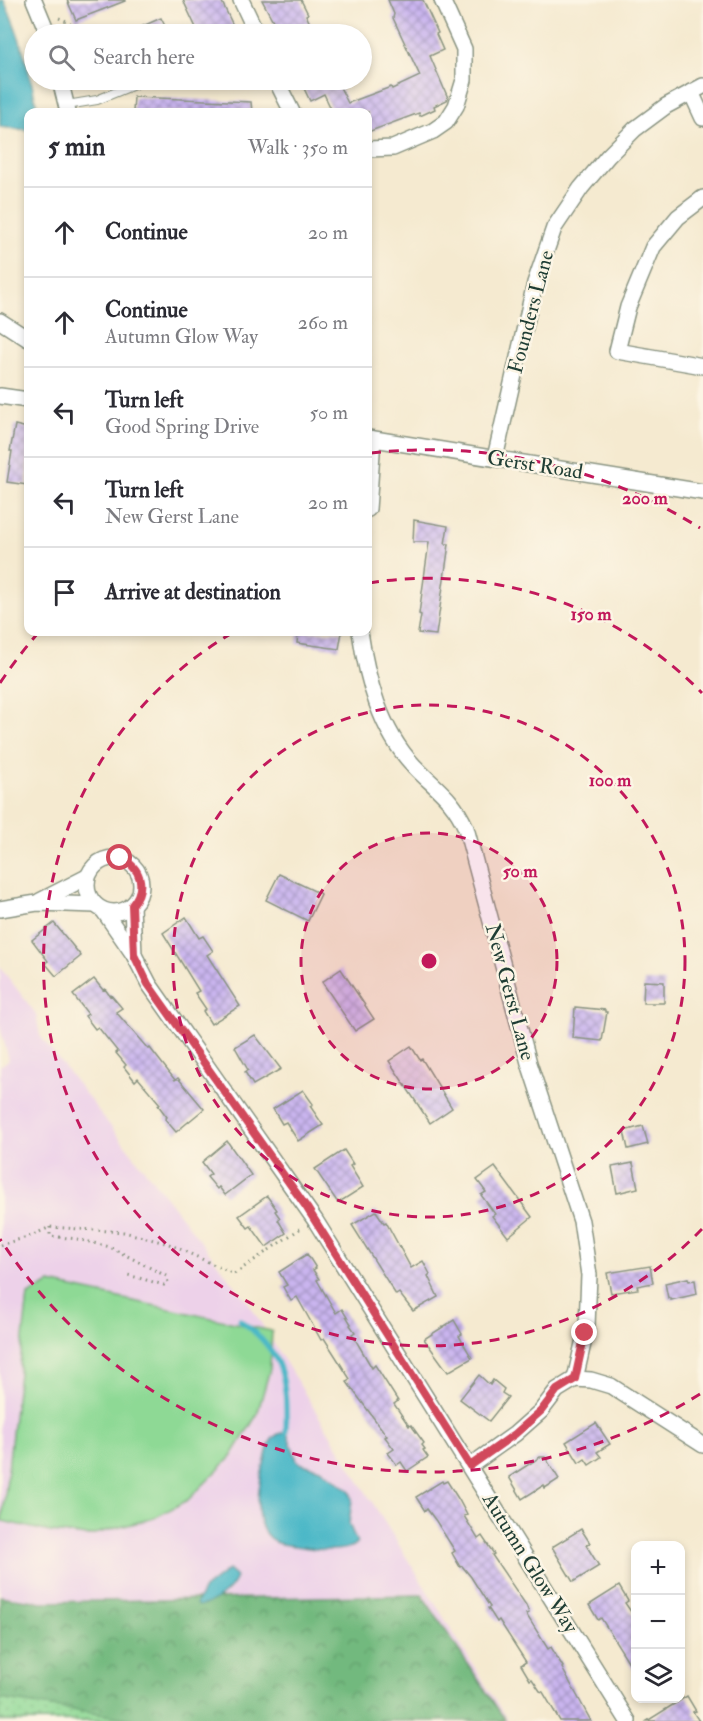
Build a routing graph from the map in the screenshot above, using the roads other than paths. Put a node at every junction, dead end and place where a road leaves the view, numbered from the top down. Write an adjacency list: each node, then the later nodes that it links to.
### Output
1 (34, 0): 4 (street)
2 (241, 0): 5 (street)
3 (442, 0): 14 (street)
4 (44, 24)
5 (252, 24)
6 (697, 89): 13 (street); 22 (street, Founders Lane)
7 (62, 90): 10 (street)
8 (122, 90): 11 (lane)
9 (281, 90): 12 (street)
10 (67, 108)
11 (70, 108)
12 (290, 108)
13 (703, 118)
14 (372, 149)
15 (703, 198): 18 (street)
16 (0, 321): 17 (street)
17 (24, 336)
18 (703, 366)
19 (0, 396): 20 (street)
20 (24, 399)
21 (372, 438): 22 (street, Gerst Road)
22 (495, 458): 23 (street, Gerst Road)
23 (703, 492)
24 (361, 636): 31 (street, New Gerst Lane)
25 (87, 877): 26 (street); 27 (street); 28 (street)
26 (37, 903): 28 (street); 29 (street)
27 (132, 905): 28 (street); 30 (street, Autumn Glow Way)
28 (99, 908): 30 (street, Autumn Glow Way)
29 (0, 909)
30 (134, 955): 33 (street, Autumn Glow Way)
31 (575, 1379): 32 (street); 33 (street)
32 (703, 1446)
33 (470, 1466): 34 (street, Autumn Glow Way)
34 (628, 1721)

